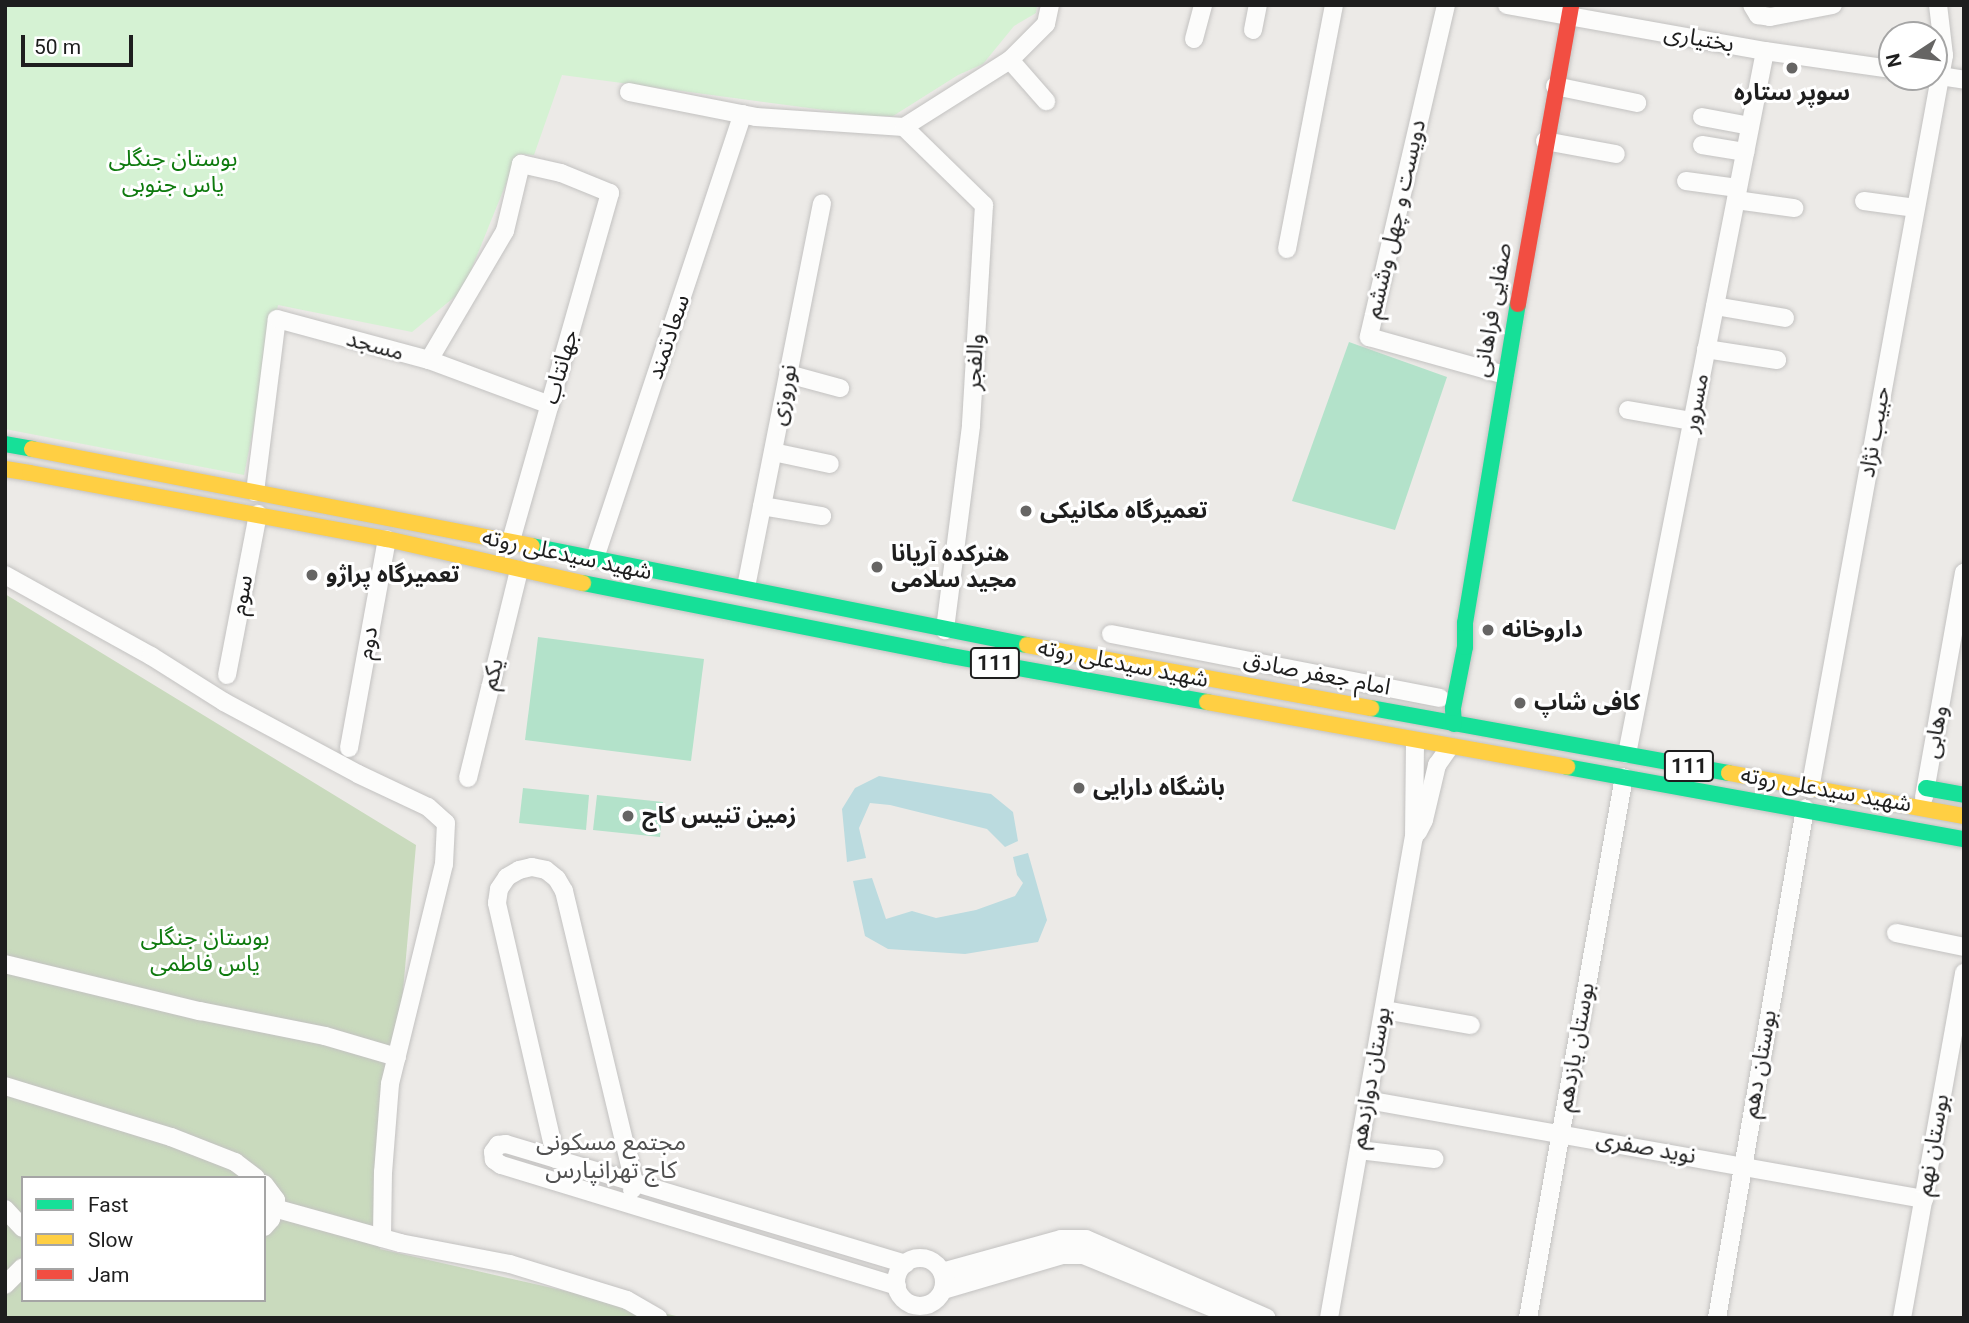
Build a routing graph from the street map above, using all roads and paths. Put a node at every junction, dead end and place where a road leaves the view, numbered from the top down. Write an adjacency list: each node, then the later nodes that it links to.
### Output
1 (1050, 5): 13 (street)
2 (1203, 5): 11 (street)
3 (1258, 5): 10 (street)
4 (1334, 5): 35 (street)
5 (1446, 5): 42 (street, دویست و چهل وششم)
6 (1507, 5): 9 (street, بختیاری)
7 (1752, 5): 8 (street)
8 (1833, 5)
9 (1570, 11): 12 (street, بختیاری); 15 (main road, صفایی فراهانی)
10 (1253, 30)
11 (1194, 39)
12 (1765, 51): 14 (street, بختیاری); 22 (street, مسرور)
13 (1010, 60): 18 (street); 23 (street)
14 (1878, 67)
15 (1555, 86): 19 (street); 24 (main road, صفایی فراهانی)
16 (1935, 91): 34 (street, حبیب نژاد)
17 (629, 92): 20 (street)
18 (1046, 101)
19 (1637, 103)
20 (743, 114): 23 (street); 57 (street, سعادتمند)
21 (1702, 117): 22 (street)
22 (1750, 126): 26 (street, مسرور)
23 (904, 127): 63 (street, والفجر)
24 (1545, 141): 27 (street); 42 (main road, صفایی فراهانی)
25 (1702, 145): 26 (street)
26 (1745, 152): 30 (street, مسرور)
27 (1616, 154)
28 (1686, 181): 30 (street)
29 (610, 193): 39 (street, مسجد); 44 (street, جهانتاب)
30 (1737, 194): 33 (street); 36 (street, مسرور)
31 (1864, 201): 34 (street)
32 (822, 203): 41 (street, نوروزی)
33 (1794, 208)
34 (1916, 208): 76 (street, حبیب نژاد)
35 (1287, 249)
36 (1715, 306): 37 (street); 38 (street, مسرور)
37 (1785, 318)
38 (1706, 349): 40 (street); 46 (street, مسرور)
39 (429, 360): 44 (street); 51 (street, مسجد)
40 (1777, 360)
41 (788, 374): 43 (street); 48 (street, نوروزی)
42 (1505, 375): 62 (main road, صفایی فراهانی)
43 (841, 388)
44 (550, 405): 56 (street, جهانتاب)
45 (1628, 410): 46 (street)
46 (1692, 421): 72 (street, مسرور)
47 (5, 444): 51 (main road, شهید سیدعلی روته / 111)
48 (773, 452): 49 (street); 52 (street, نوروزی)
49 (830, 464)
50 (5, 469): 53 (main road, شهید سیدعلی روته / 111)
51 (256, 492): 56 (main road, شهید سیدعلی روته / 111)
52 (762, 506): 54 (street); 61 (street, نوروزی)
53 (258, 514): 55 (main road, شهید سیدعلی روته / 111); 65 (street, سوم)
54 (822, 516)
55 (387, 539): 58 (main road, شهید سیدعلی روته / 111); 70 (street, دوم)
56 (511, 541): 57 (main road, شهید سیدعلی روته / 111)
57 (594, 558): 61 (main road, شهید سیدعلی روته / 111)
58 (519, 570): 69 (main road, شهید سیدعلی روته / 111); 74 (street, یکم)
59 (1964, 573): 75 (street, وهابی)
60 (5, 575): 89 (street)
61 (746, 587): 63 (main road, شهید سیدعلی روته / 111)
62 (1465, 623): 66 (main road, صفایی فراهانی); 68 (main road, صفایی فراهانی)
63 (945, 630): 67 (main road, شهید سیدعلی روته / 111)
64 (1111, 634): 66 (street, امام جعفر صادق)
65 (227, 675)
66 (1440, 698): 67 (main road, صفایی فراهانی)
67 (1429, 718): 68 (main road, شهید سیدعلی روته / 111)
68 (1454, 724): 72 (main road, شهید سیدعلی روته / 111)
69 (1415, 741): 71 (main road, شهید سیدعلی روته / 111); 81 (street, بوستان دوازدهم)
70 (349, 748)
71 (1448, 748): 73 (main road, شهید سیدعلی روته / 111); 81 (street, بوستان دوازدهم)
72 (1627, 754): 76 (main road, شهید سیدعلی روته / 111)
73 (1624, 777): 79 (main road, شهید سیدعلی روته / 111); 92 (street, بوستان یازدهم)
74 (468, 778)
75 (1926, 788): 77 (main road); 78 (street, وهابی)
76 (1810, 789): 78 (main road, شهید سیدعلی روته / 111)
77 (1964, 795)
78 (1922, 808): 80 (main road, شهید سیدعلی روته / 111)
79 (1805, 810): 82 (main road, شهید سیدعلی روته / 111); 96 (street, بوستان دهم)
80 (1964, 816)
81 (1414, 838): 87 (street, بوستان دوازدهم)
82 (1964, 838)
83 (1896, 933): 84 (street)
84 (1964, 947)
85 (5, 964): 89 (street)
86 (1964, 973): 100 (street, بوستان نهم)
87 (1384, 1010): 88 (street); 91 (street, بوستان دوازدهم)
88 (1471, 1025)
89 (397, 1058): 106 (street)
90 (5, 1086): 97 (street)
91 (1367, 1100): 92 (street, نوید صفری); 93 (street, بوستان دوازدهم)
92 (1561, 1133): 96 (street, نوید صفری); 116 (street, بوستان یازدهم)
93 (1359, 1150): 95 (street); 115 (street, بوستان دوازدهم)
94 (556, 1159): 98 (street); 98 (street); 101 (street)
95 (1433, 1159)
96 (1743, 1164): 100 (street, نوید صفری); 117 (street, بوستان دهم)
97 (253, 1176)
98 (634, 1183): 101 (street); 107 (street)
99 (266, 1187): 102 (street)
100 (1924, 1199): 118 (street, بوستان نهم)
101 (627, 1203): 111 (street)
102 (274, 1208): 104 (street); 106 (street)
103 (5, 1209): 105 (street)
104 (266, 1225)
105 (21, 1226)
106 (382, 1238): 112 (street)
107 (905, 1264): 109 (street); 111 (street)
108 (21, 1269): 110 (street)
109 (943, 1281): 111 (street); 113 (street); 114 (street)
110 (5, 1284)
111 (897, 1286)
112 (658, 1318)
113 (1237, 1318)
114 (1267, 1318)
115 (1329, 1318)
116 (1528, 1318)
117 (1717, 1318)
118 (1902, 1318)

